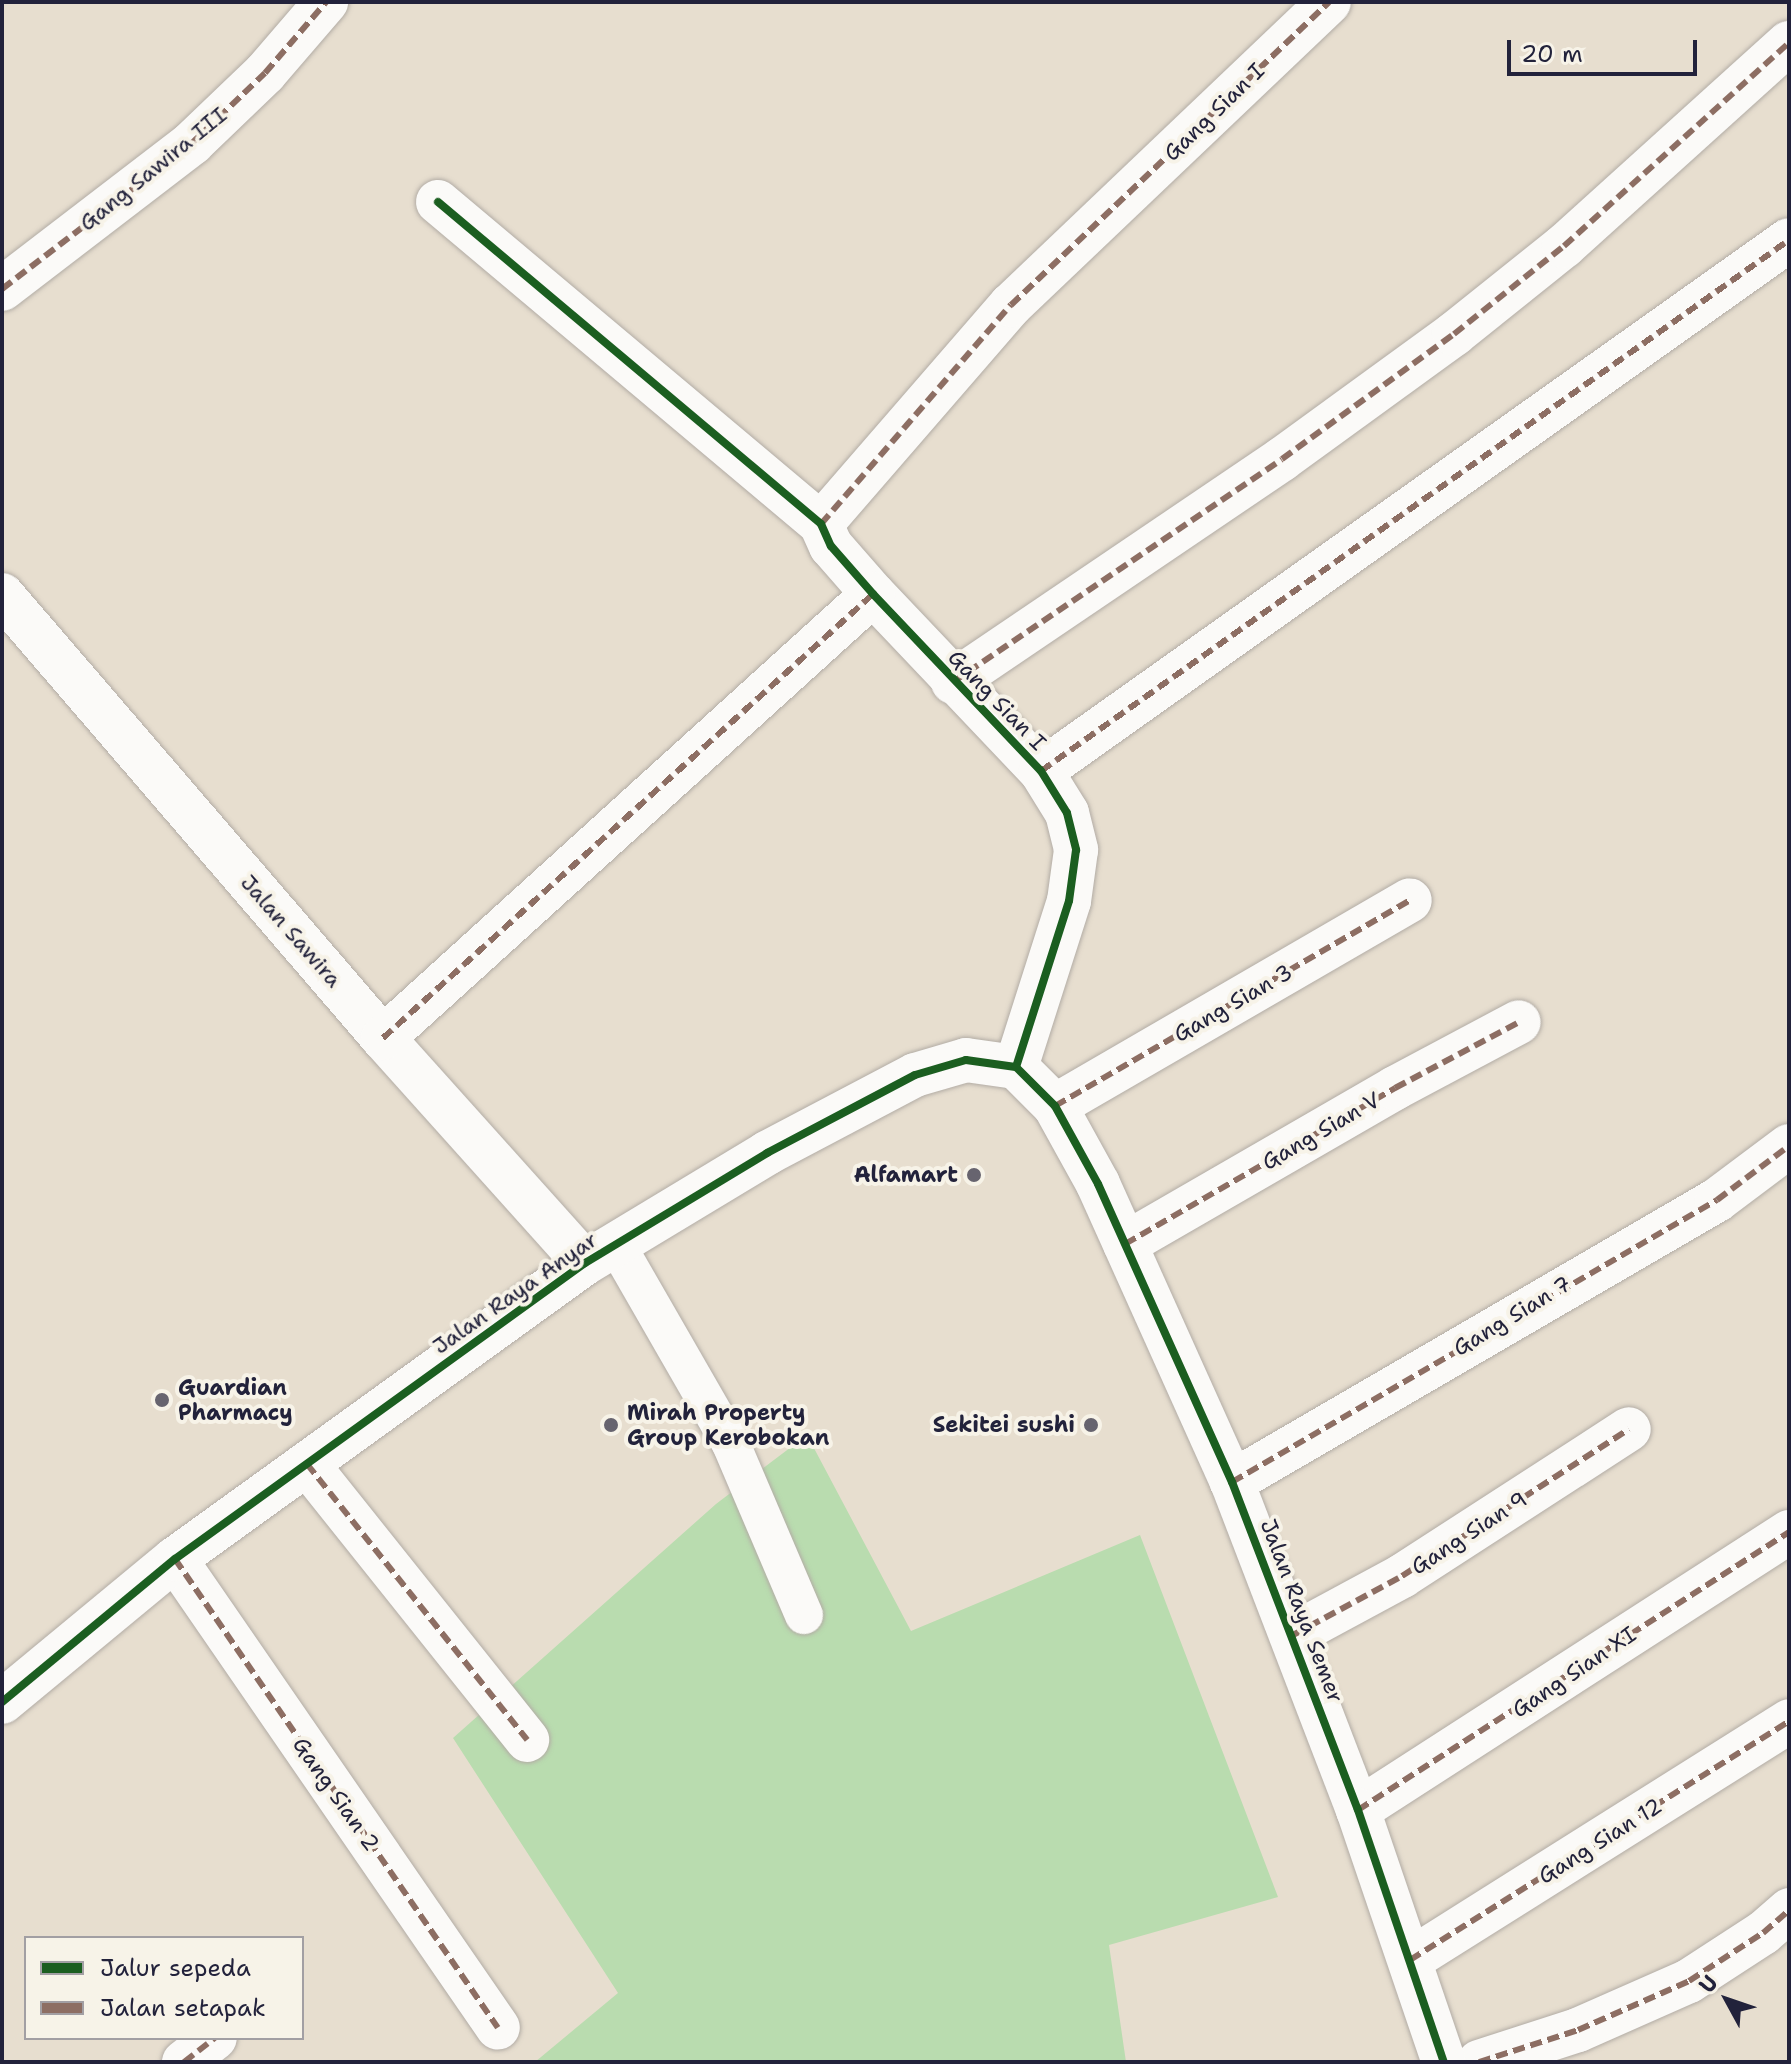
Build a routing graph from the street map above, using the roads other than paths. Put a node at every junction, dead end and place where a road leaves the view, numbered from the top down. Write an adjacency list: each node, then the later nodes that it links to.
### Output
1 (326, 2): 6 (street, Gang Sawira III)
2 (1329, 2): 7 (street, Gang Sian I)
3 (1789, 43): 10 (street)
4 (438, 202): 7 (street)
5 (1789, 240): 11 (street)
6 (2, 289)
7 (821, 524): 8 (street, Gang Sian I)
8 (873, 594): 10 (street, Gang Sian I); 14 (street)
9 (2, 595): 14 (street, Jalan Sawira)
10 (953, 682): 11 (street, Gang Sian I)
11 (1041, 771): 15 (street, Gang Sian I)
12 (1410, 900): 16 (street, Gang Sian 3)
13 (1519, 1022): 18 (street, Gang Sian V)
14 (383, 1038): 19 (street, Jalan Sawira)
15 (1016, 1067): 16 (street); 19 (street, Jalan Raya Anyar)
16 (1055, 1106): 18 (street, Jalan Raya Semer)
17 (1789, 1146): 22 (street, Gang Sian 7)
18 (1125, 1244): 22 (street, Jalan Raya Semer)
19 (601, 1253): 21 (street, Jalan Raya Anyar); 25 (lane)
20 (1629, 1429): 26 (street, Gang Sian 9)
21 (307, 1464): 24 (street, Jalan Raya Anyar); 29 (street)
22 (1232, 1482): 26 (street, Jalan Raya Semer)
23 (1789, 1532): 30 (street, Gang Sian XI)
24 (175, 1559): 27 (street, Jalan Raya Anyar); 33 (street, Gang Sian 2)
25 (804, 1615)
26 (1299, 1632): 30 (street, Jalan Raya Semer)
27 (2, 1702)
28 (1789, 1721): 32 (street, Gang Sian 12)
29 (527, 1740)
30 (1358, 1810): 32 (street, Jalan Raya Semer)
31 (1789, 1910): 37 (street)
32 (1410, 1960): 36 (street, Jalan Raya Semer)
33 (498, 2028)
34 (212, 2040): 35 (street)
35 (184, 2062)
36 (1444, 2062)
37 (1479, 2062)

